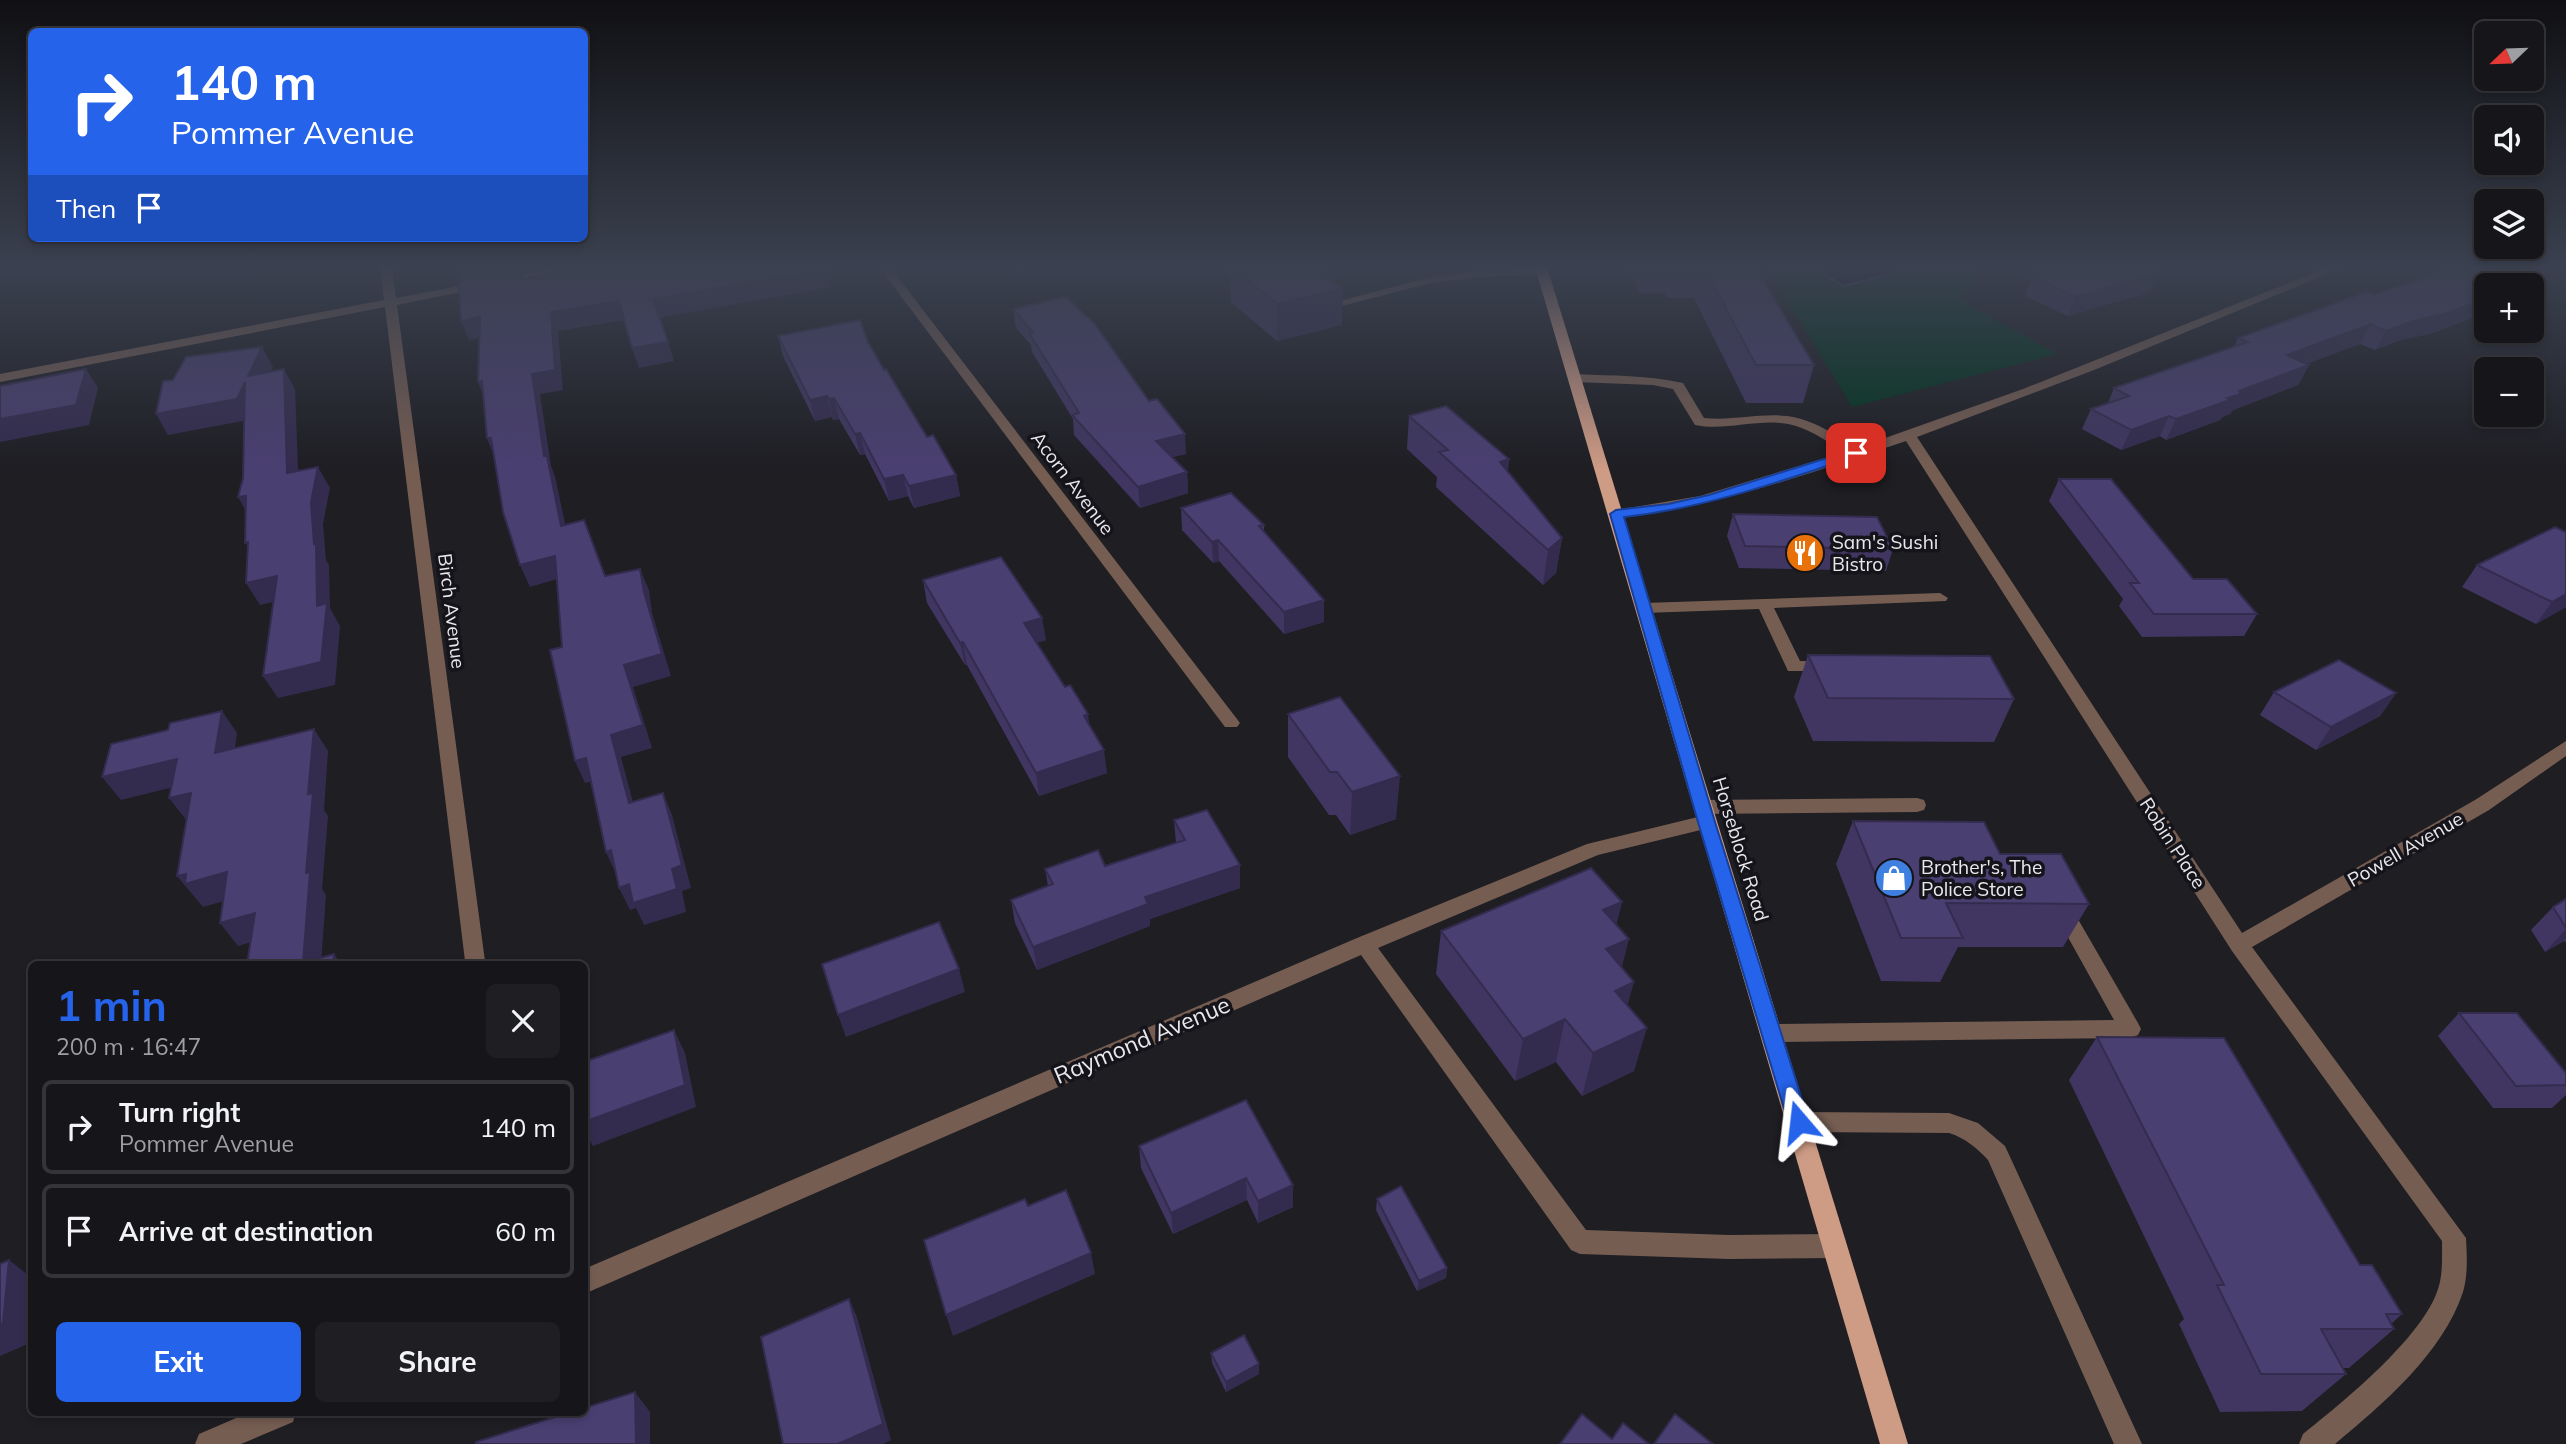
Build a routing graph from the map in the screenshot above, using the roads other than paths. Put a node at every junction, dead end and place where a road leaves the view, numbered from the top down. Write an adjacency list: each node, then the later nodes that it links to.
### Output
1 (220, 334): 6 (street)
2 (396, 334): 22 (street, Birch Avenue)
3 (935, 334): 15 (street, Acorn Avenue)
4 (1562, 334): 7 (main road, Horseblock Road)
5 (2168, 334): 8 (street)
6 (0, 377)
7 (1576, 378): 9 (street); 10 (main road, Horseblock Road)
8 (1910, 436): 9 (street); 21 (street, Robin Place)
9 (1856, 453): 10 (street)
10 (1616, 514): 13 (main road, Horseblock Road)
11 (1940, 598): 12 (street)
12 (1764, 603): 13 (street); 14 (street)
13 (1644, 608): 18 (main road, Horseblock Road)
14 (1847, 666)
15 (1231, 723)
16 (2566, 747): 21 (street, Powell Avenue)
17 (1917, 805): 18 (street, Raymond Avenue)
18 (1704, 815): 20 (street, Raymond Avenue); 23 (main road, Horseblock Road)
19 (2064, 912): 23 (street)
20 (1364, 944): 25 (street); 26 (street, Raymond Avenue)
21 (2239, 945): 31 (street, Robin Place)
22 (475, 961)
23 (1771, 1033): 24 (main road, Horseblock Road)
24 (1799, 1122): 25 (main road, Horseblock Road); 30 (street)
25 (1835, 1246): 29 (main road, Horseblock Road)
26 (588, 1280)
27 (274, 1416): 28 (street)
28 (209, 1444)
29 (1894, 1444)
30 (2128, 1444)
31 (2313, 1444)

